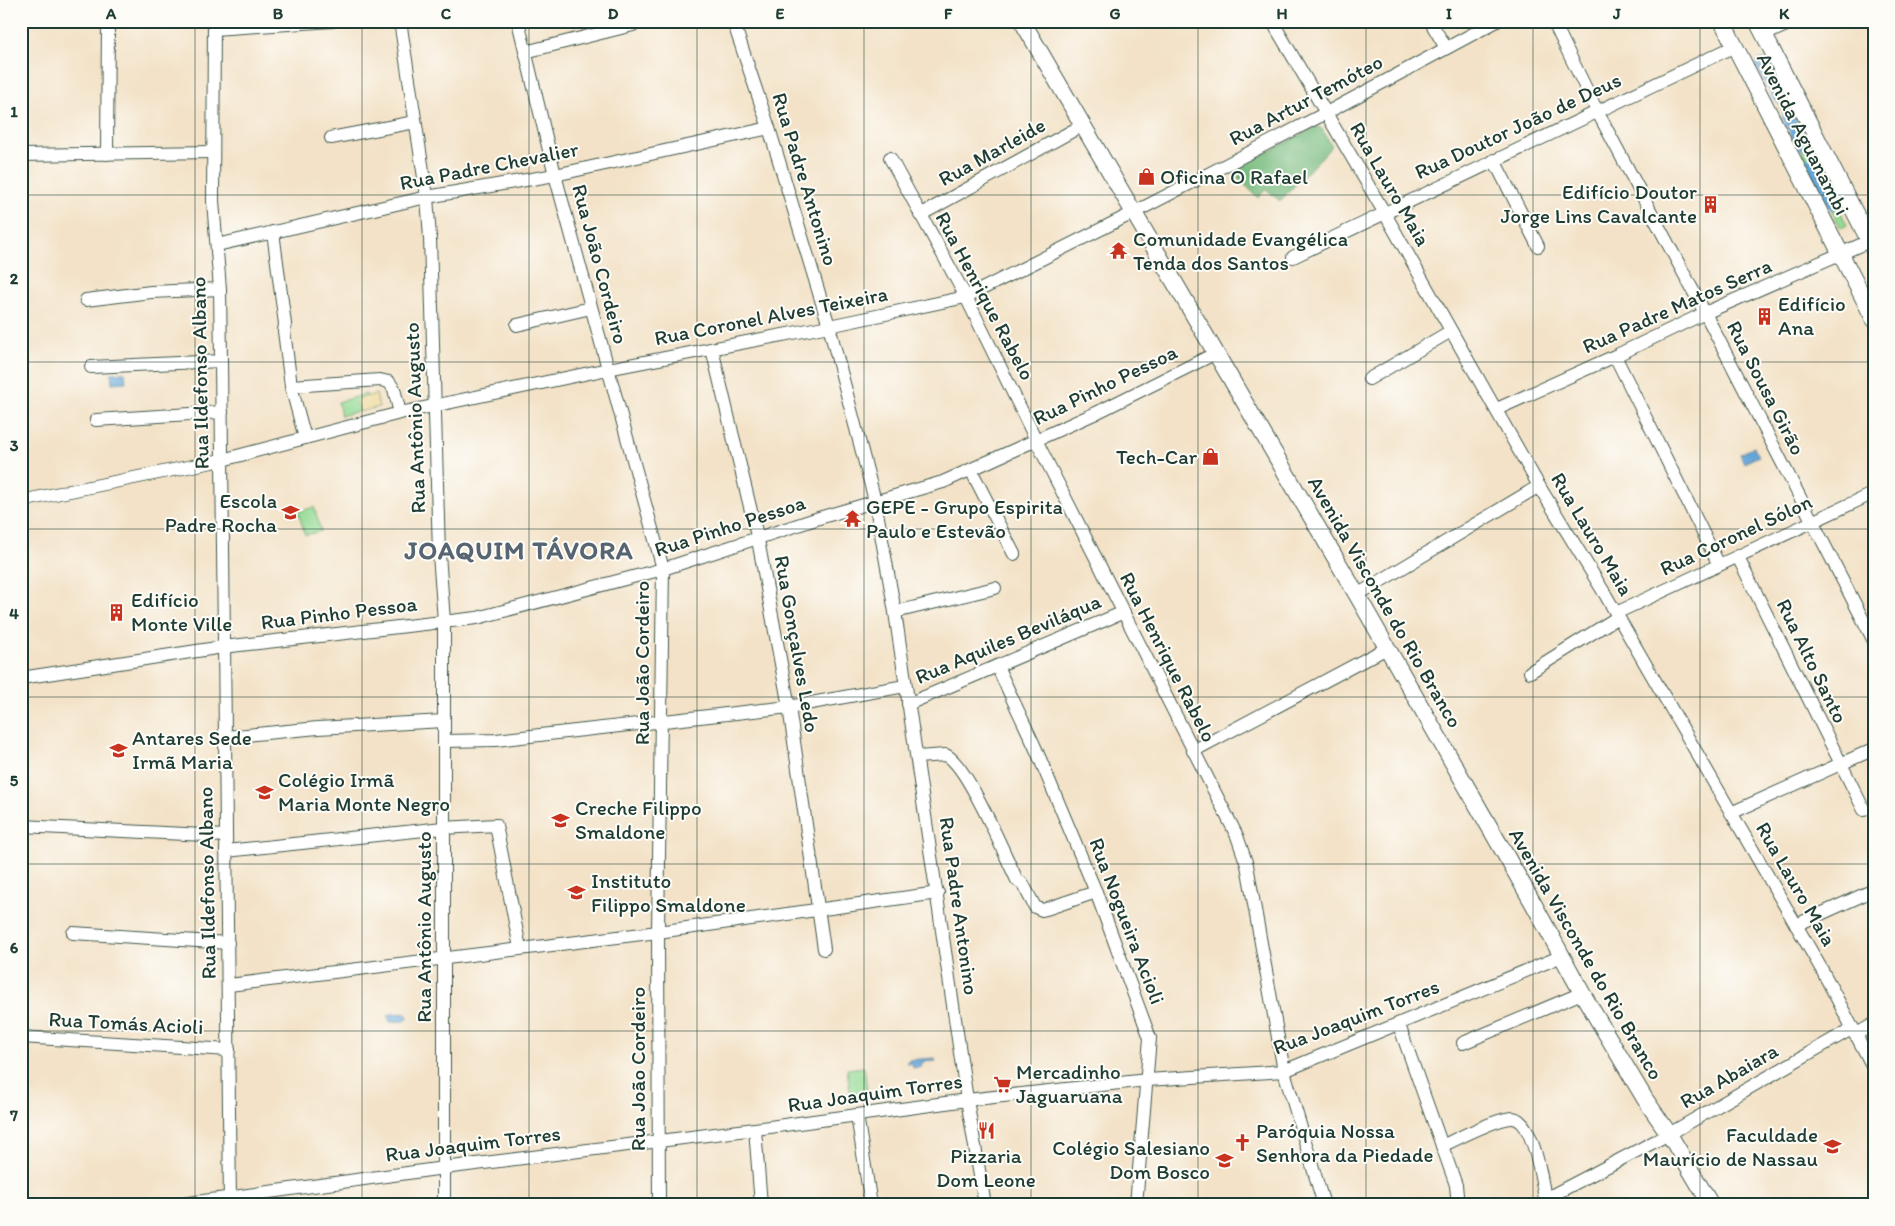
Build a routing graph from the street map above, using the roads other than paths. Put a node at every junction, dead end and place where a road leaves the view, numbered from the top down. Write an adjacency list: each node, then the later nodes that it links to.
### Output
1 (108, 21): 26 (street)
2 (333, 21): 13 (street)
3 (400, 21): 21 (street, Rua Antônio Augusto)
4 (518, 21): 18 (street, Rua João Cordeiro)
5 (733, 21): 23 (street, Rua Padre Antonino)
6 (1022, 21): 22 (main road, Avenida Visconde do Rio Branco)
7 (1272, 21): 20 (street, Rua Lauro Maia)
8 (1430, 21): 17 (street)
9 (1497, 21): 17 (street, Rua Artur Temóteo)
10 (1553, 21): 19 (street, Rua Sousa Girão)
11 (1722, 21): 16 (main road, Avenida Aguanambi)
12 (1795, 21): 15 (street)
13 (214, 25): 25 (street, Rua Ildefonso Albano)
14 (633, 25): 18 (street)
15 (1761, 28): 36 (main road, Avenida Aguanambi)
16 (1735, 46): 19 (street, Rua Doutor João de Deus); 39 (main road, Avenida Aguanambi)
17 (1446, 48): 20 (street, Rua Artur Temóteo)
18 (525, 52): 30 (street, Rua João Cordeiro)
19 (1597, 111): 29 (street, Rua Doutor João de Deus); 45 (street, Rua Sousa Girão)
20 (1326, 113): 32 (street, Rua Lauro Maia); 33 (street, Rua Artur Temóteo)
21 (415, 122): 24 (street); 31 (street, Rua Antônio Augusto)
22 (1083, 125): 33 (main road, Avenida Visconde do Rio Branco); 34 (street, Rua Marleide)
23 (769, 128): 30 (street, Rua Padre Chevalier); 48 (street, Rua Padre Antonino)
24 (331, 138)
25 (212, 152): 26 (street); 37 (street, Rua Ildefonso Albano)
26 (108, 154): 27 (street)
27 (21, 155)
28 (890, 158): 34 (street, Rua Henrique Rabelo)
29 (1494, 160): 32 (street, Rua Doutor João de Deus); 38 (street)
30 (555, 175): 31 (street, Rua Padre Chevalier); 44 (street, Rua João Cordeiro)
31 (426, 197): 35 (street, Rua Padre Chevalier); 58 (street, Rua Antônio Augusto)
32 (1384, 212): 40 (street, Rua Doutor João de Deus); 49 (street, Rua Lauro Maia)
33 (1133, 213): 42 (street, Rua Coronel Alves Teixeira); 51 (main road, Avenida Visconde do Rio Branco)
34 (920, 215): 42 (street, Rua Henrique Rabelo)
35 (274, 232): 37 (street, Rua Padre Chevalier); 57 (street)
36 (1872, 243): 39 (street, Rua Padre Matos Serra)
37 (217, 245): 41 (street, Rua Ildefonso Albano)
38 (1538, 246)
39 (1841, 254): 45 (street, Rua Padre Matos Serra); 46 (main road, Avenida Aguanambi)
40 (1293, 257)
41 (220, 289): 43 (street); 53 (street, Rua Ildefonso Albano)
42 (966, 297): 48 (street, Rua Coronel Alves Teixeira); 64 (street, Rua Henrique Rabelo)
43 (86, 300)
44 (591, 308): 47 (street); 55 (street, Rua João Cordeiro)
45 (1705, 313): 52 (street, Rua Padre Matos Serra); 71 (street, Rua Sousa Girão)
46 (1874, 319)
47 (517, 325)
48 (829, 326): 50 (street, Rua Coronel Alves Teixeira); 70 (street, Rua Padre Antonino)
49 (1451, 331): 56 (street); 59 (street, Rua Lauro Maia)
50 (712, 349): 55 (street, Rua Coronel Alves Teixeira); 72 (street, Rua Gonçalves Ledo)
51 (1216, 353): 64 (street, Rua Pinho Pessoa); 78 (main road, Avenida Visconde do Rio Branco)
52 (1615, 356): 59 (street, Rua Padre Matos Serra); 75 (street)
53 (221, 361): 54 (street); 60 (street, Rua Ildefonso Albano)
54 (90, 367)
55 (608, 369): 58 (street, Rua Coronel Alves Teixeira); 76 (street, Rua João Cordeiro)
56 (1369, 379)
57 (291, 386): 61 (street); 63 (street)
58 (434, 407): 61 (street, Rua Coronel Alves Teixeira); 82 (street, Rua Antônio Augusto)
59 (1497, 408): 67 (street, Rua Lauro Maia)
60 (222, 412): 62 (street); 65 (street, Rua Ildefonso Albano)
61 (400, 413): 63 (street, Rua Coronel Alves Teixeira)
62 (96, 420)
63 (305, 438): 65 (street, Rua Coronel Alves Teixeira)
64 (1036, 440): 66 (street, Rua Pinho Pessoa); 80 (street, Rua Henrique Rabelo)
65 (222, 460): 69 (street, Rua Coronel Alves Teixeira); 84 (street, Rua Ildefonso Albano)
66 (971, 470): 70 (street, Rua Pinho Pessoa); 73 (street)
67 (1540, 486): 78 (street); 81 (street, Rua Lauro Maia)
68 (1874, 493): 71 (street, Rua Coronel Sólon)
69 (21, 501)
70 (875, 501): 72 (street, Rua Pinho Pessoa); 79 (street, Rua Padre Antonino)
71 (1811, 521): 74 (street, Rua Coronel Sólon); 83 (street, Rua Sousa Girão)
72 (758, 540): 76 (street, Rua Pinho Pessoa); 91 (street, Rua Gonçalves Ledo)
73 (1014, 554)
74 (1738, 557): 75 (street, Rua Coronel Sólon); 99 (street, Rua Alto Santo)
75 (1719, 565): 81 (street, Rua Coronel Sólon)
76 (663, 569): 82 (street, Rua Pinho Pessoa); 93 (street, Rua João Cordeiro)
77 (995, 588): 79 (street)
78 (1357, 595): 85 (main road, Avenida Visconde do Rio Branco)
79 (895, 612): 89 (street, Rua Padre Antonino)
80 (1124, 612): 86 (street, Rua Aquiles Beviláqua); 97 (street, Rua Henrique Rabelo)
81 (1617, 615): 87 (street, Rua Coronel Sólon); 101 (street, Rua Lauro Maia)
82 (444, 621): 84 (street, Rua Pinho Pessoa); 92 (street, Rua Antônio Augusto)
83 (1874, 641)
84 (223, 647): 88 (street, Rua Pinho Pessoa); 94 (street, Rua Ildefonso Albano)
85 (1387, 648): 97 (street); 116 (main road, Avenida Visconde do Rio Branco)
86 (997, 666): 90 (street, Rua Aquiles Beviláqua); 107 (street, Rua Nogueira Acioli)
87 (1530, 672)
88 (21, 678)
89 (905, 686): 90 (street, Rua Padre Antonino); 91 (street, Rua Aquiles Beviláqua)
90 (908, 704): 98 (street, Rua Padre Antonino)
91 (790, 707): 93 (street, Rua Aquiles Beviláqua); 109 (street, Rua Gonçalves Ledo)
92 (444, 721): 94 (street); 95 (street, Rua Antônio Augusto)
93 (662, 721): 95 (street, Rua Aquiles Beviláqua); 111 (street, Rua João Cordeiro)
94 (225, 738): 104 (street, Rua Ildefonso Albano)
95 (445, 741): 103 (street, Rua Antônio Augusto)
96 (1874, 749): 99 (street)
97 (1193, 752): 127 (street, Rua Henrique Rabelo)
98 (916, 757): 107 (street); 108 (street, Rua Padre Antonino)
99 (1840, 763): 100 (street, Rua Alto Santo); 101 (street)
100 (1864, 810)
101 (1731, 813): 110 (street, Rua Lauro Maia)
102 (21, 826): 104 (street)
103 (443, 828): 105 (street); 114 (street); 117 (street, Rua Antônio Augusto)
104 (226, 836): 105 (street, Rua Ildefonso Albano)
105 (226, 851): 113 (street, Rua Ildefonso Albano)
106 (1874, 890): 110 (street)
107 (1096, 892): 128 (street, Rua Nogueira Acioli)
108 (938, 894): 109 (street); 129 (street, Rua Padre Antonino)
109 (818, 910): 111 (street); 115 (street, Rua Gonçalves Ledo)
110 (1796, 925): 122 (street, Rua Lauro Maia)
111 (658, 932): 114 (street); 133 (street, Rua João Cordeiro)
112 (73, 933): 113 (street)
113 (228, 943): 118 (street, Rua Ildefonso Albano)
114 (520, 948): 117 (street)
115 (824, 949)
116 (1562, 956): 119 (main road, Avenida Visconde do Rio Branco); 121 (street, Rua Joaquim Torres)
117 (445, 958): 118 (street); 135 (street, Rua Antônio Augusto)
118 (229, 986): 125 (street, Rua Ildefonso Albano)
119 (1582, 993): 124 (street); 132 (main road, Avenida Visconde do Rio Branco)
120 (1874, 1024): 122 (street, Rua Abaiara)
121 (1399, 1025): 127 (street, Rua Joaquim Torres); 134 (street)
122 (1854, 1032): 126 (street, Rua Lauro Maia); 132 (street, Rua Abaiara)
123 (21, 1037): 125 (street, Rua Tomás Acioli)
124 (1463, 1043)
125 (229, 1050): 136 (street, Rua Ildefonso Albano)
126 (1874, 1069)
127 (1284, 1071): 128 (street, Rua Joaquim Torres); 145 (street, Rua Henrique Rabelo)
128 (1147, 1080): 129 (street, Rua Joaquim Torres); 144 (street, Rua Nogueira Acioli)
129 (967, 1100): 130 (street, Rua Joaquim Torres); 143 (street, Rua Padre Antonino)
130 (857, 1115): 131 (street, Rua Joaquim Torres); 142 (street)
131 (755, 1129): 133 (street, Rua Joaquim Torres); 141 (street)
132 (1669, 1134): 137 (street, Rua Abaiara); 147 (main road, Avenida Visconde do Rio Branco)
133 (657, 1141): 135 (street, Rua Joaquim Torres); 140 (street, Rua João Cordeiro)
134 (1442, 1146): 137 (street); 146 (street)
135 (444, 1168): 136 (street, Rua Joaquim Torres); 139 (street, Rua Antônio Augusto)
136 (230, 1201): 138 (street, Rua Joaquim Torres)
137 (1545, 1202)
138 (174, 1205)
139 (444, 1205)
140 (659, 1205)
141 (761, 1205)
142 (870, 1205)
143 (985, 1205)
144 (1136, 1205)
145 (1324, 1205)
146 (1458, 1205)
147 (1711, 1205)

